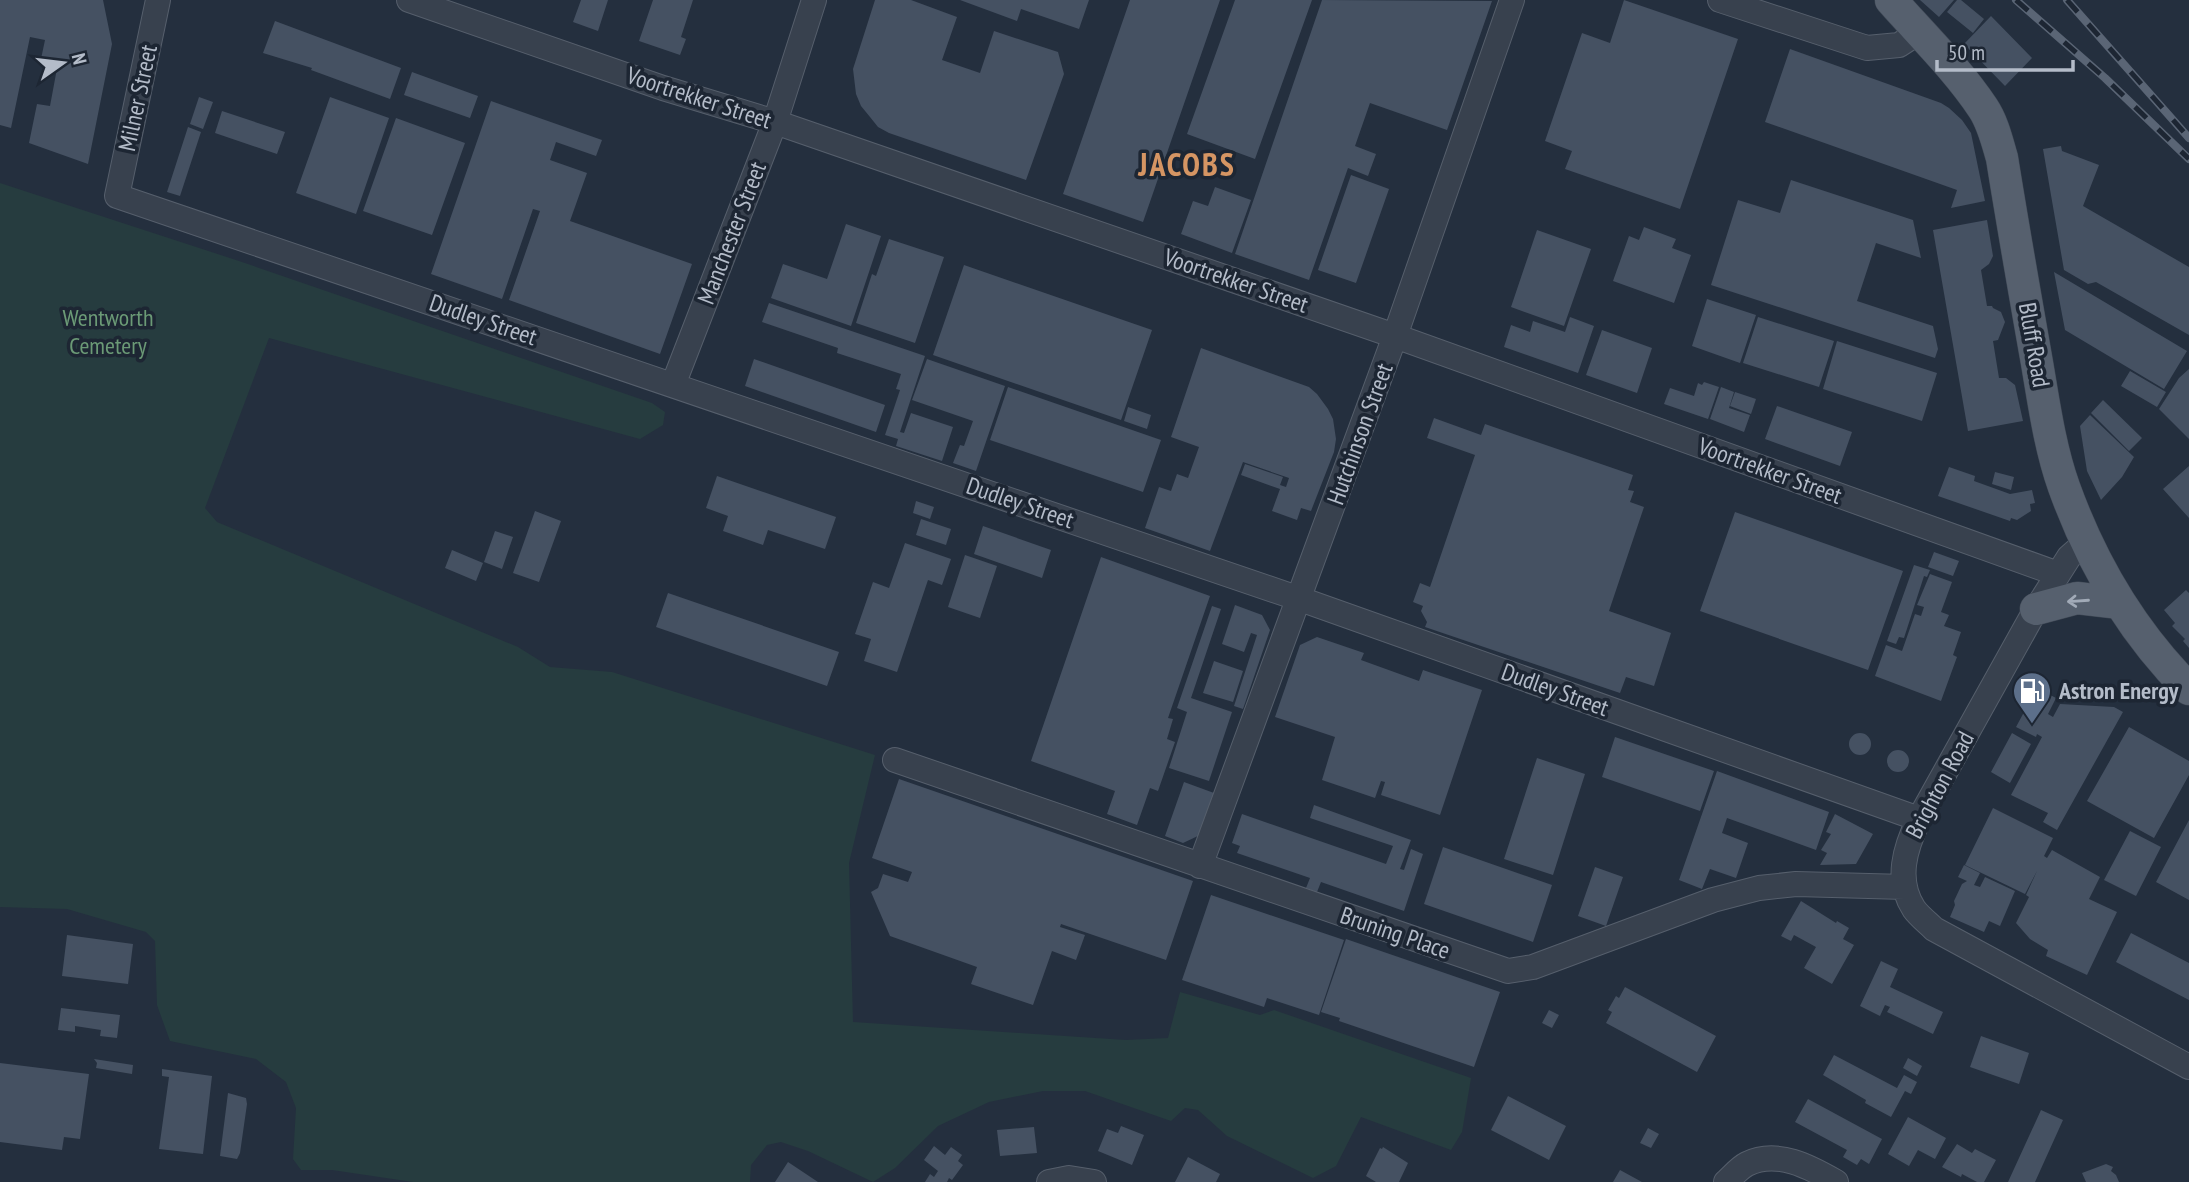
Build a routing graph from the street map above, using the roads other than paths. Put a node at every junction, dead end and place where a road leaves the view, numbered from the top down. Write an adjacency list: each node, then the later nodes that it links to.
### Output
1 (158, 0): 9 (street, Milner Street)
2 (410, 0): 8 (street, Voortrekker Street)
3 (814, 0): 8 (street, Manchester Street)
4 (1512, 0): 10 (street, Hutchinson Street)
5 (1720, 0): 7 (street)
6 (1891, 0): 7 (main road, Bluff Road)
7 (1919, 32): 12 (main road, Bluff Road)
8 (775, 122): 10 (street, Voortrekker Street); 11 (street, Manchester Street)
9 (117, 197): 11 (street, Dudley Street)
10 (1395, 336): 13 (street, Voortrekker Street); 14 (street, Hutchinson Street)
11 (673, 385): 14 (street, Dudley Street)
12 (2086, 542): 13 (street, Brighton Road); 15 (main road, Bluff Road)
13 (2058, 574): 16 (street, Brighton Road)
14 (1300, 599): 19 (street, Dudley Street); 20 (street, Hutchinson Street)
15 (2120, 603): 16 (main road, one-way to 16); 17 (main road, Bluff Road)
16 (2036, 609): 19 (street, Brighton Road)
17 (2189, 689)
18 (895, 760): 20 (street, Bruning Place)
19 (1919, 819): 21 (street, Brighton Road)
20 (1200, 866): 21 (street, Bruning Place)
21 (1905, 887): 22 (street, Brighton Road)
22 (2189, 1067)
23 (1049, 1182): 24 (street)
24 (1094, 1182)
25 (1726, 1182): 26 (street)
26 (1836, 1182)

